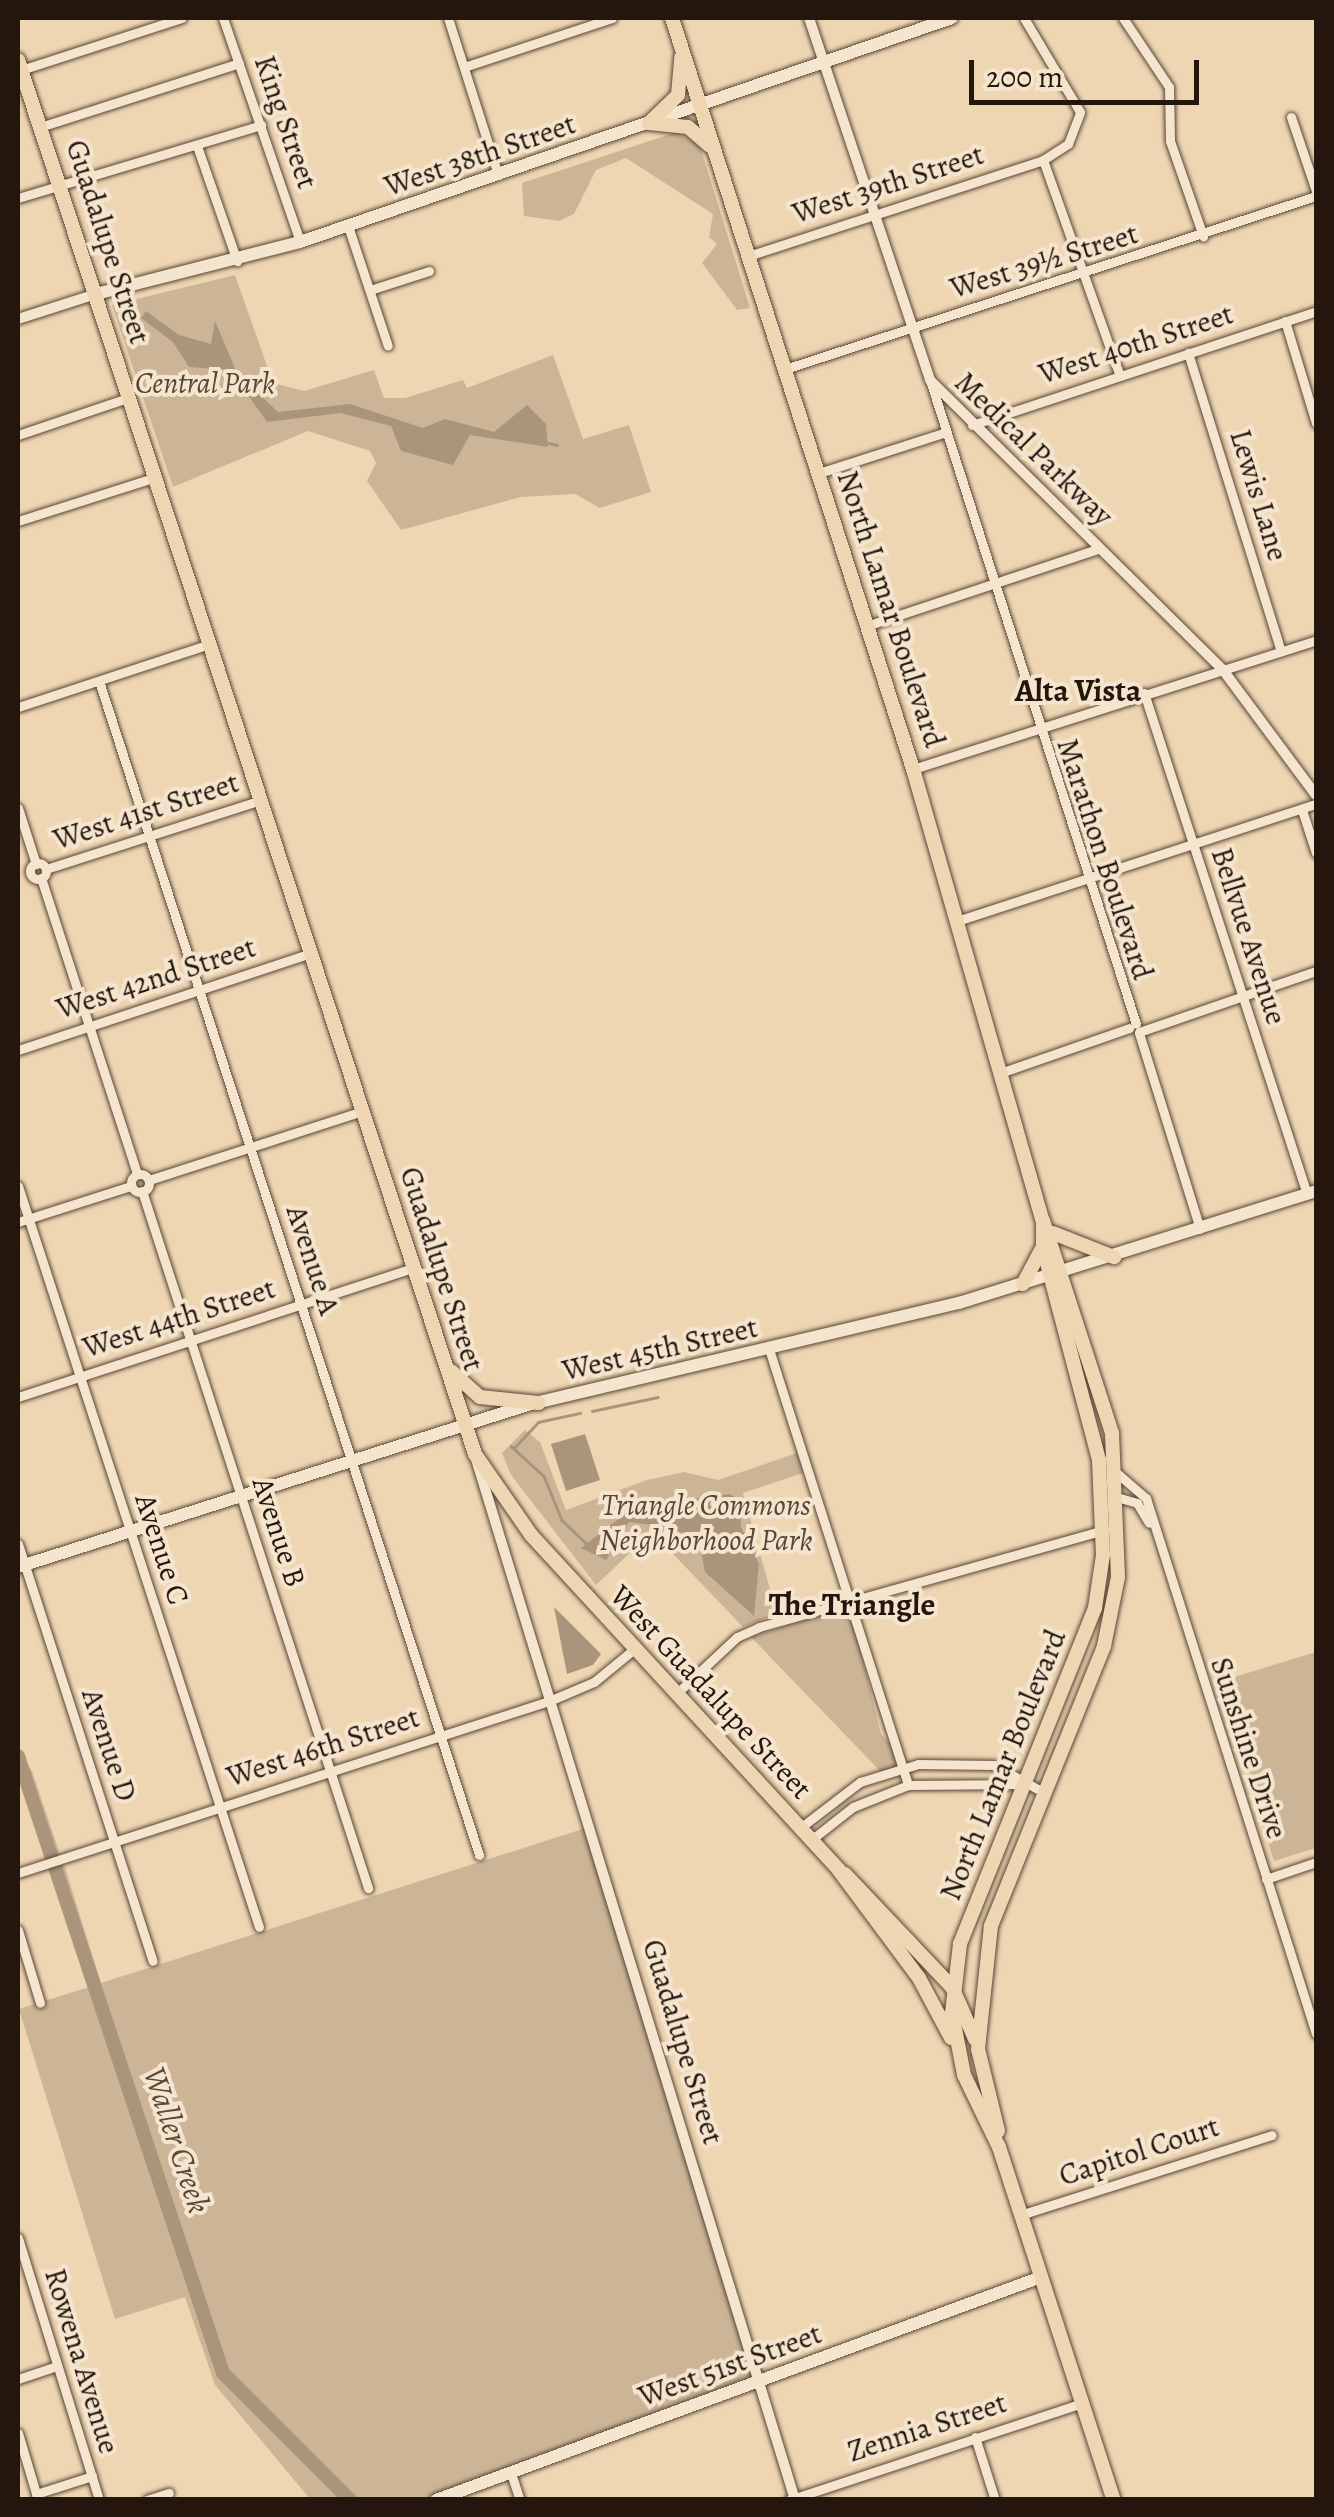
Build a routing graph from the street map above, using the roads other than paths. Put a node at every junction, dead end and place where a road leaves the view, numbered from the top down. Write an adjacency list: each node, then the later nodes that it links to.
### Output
1 (182, 18): 14 (street)
2 (223, 18): 12 (street, King Street)
3 (448, 18): 13 (street)
4 (612, 18): 13 (street)
5 (672, 18): 10 (main road, North Lamar Boulevard)
6 (809, 18): 11 (street, Medical Parkway)
7 (952, 18): 11 (main road, West 38th Street)
8 (1024, 18): 22 (street)
9 (1123, 18): 29 (street)
10 (682, 52): 15 (main road, North Lamar Boulevard); 17 (main road)
11 (826, 62): 15 (main road, West 38th Street); 27 (street, Medical Parkway)
12 (239, 63): 18 (street, King Street); 19 (street)
13 (464, 66): 23 (street)
14 (20, 74): 19 (main road, Guadalupe Street)
15 (698, 105): 17 (main road, West 38th Street); 21 (main road, North Lamar Boulevard)
16 (1291, 117): 25 (street)
17 (649, 123): 21 (main road); 23 (main road, West 38th Street)
18 (261, 125): 20 (street); 30 (street, King Street)
19 (40, 127): 24 (main road, Guadalupe Street)
20 (197, 146): 24 (street); 32 (street)
21 (713, 150): 31 (main road, North Lamar Boulevard)
22 (1043, 160): 27 (street, West 39th Street); 34 (street)
23 (498, 175): 28 (main road, West 38th Street)
24 (61, 187): 26 (street); 36 (main road, Guadalupe Street)
25 (1316, 193): 29 (street, West 39½ Street)
26 (18, 198)
27 (877, 214): 31 (street, West 39th Street); 40 (street, Medical Parkway)
28 (348, 226): 30 (main road, West 38th Street); 35 (street)
29 (1203, 236): 34 (street, West 39½ Street)
30 (300, 242): 32 (main road, West 38th Street)
31 (748, 256): 43 (main road, North Lamar Boulevard)
32 (237, 262): 36 (main road, West 38th Street)
33 (429, 270): 35 (street)
34 (1087, 277): 40 (street, West 39½ Street); 44 (street)
35 (370, 290): 41 (street)
36 (96, 294): 38 (street, West 38th Street); 46 (main road, Guadalupe Street)
37 (1316, 311): 39 (street, West 40th Street)
38 (18, 319)
39 (1285, 321): 42 (street, West 40th Street); 47 (street)
40 (914, 325): 43 (street, West 39½ Street); 45 (street, Medical Parkway)
41 (388, 346)
42 (1188, 354): 44 (street, West 40th Street); 59 (street, Lewis Lane)
43 (785, 370): 51 (main road, North Lamar Boulevard)
44 (1120, 376): 48 (street, West 40th Street)
45 (930, 380): 48 (street, Medical Parkway); 49 (street, Marathon Boulevard)
46 (130, 397): 50 (street); 52 (main road, Guadalupe Street)
47 (1316, 423)
48 (972, 424): 54 (street, Medical Parkway)
49 (943, 433): 51 (street); 55 (street, Marathon Boulevard)
50 (18, 435)
51 (819, 473): 56 (main road, North Lamar Boulevard)
52 (156, 477): 53 (street); 58 (main road, Guadalupe Street)
53 (18, 521)
54 (1100, 548): 55 (street); 60 (street, Medical Parkway)
55 (997, 583): 56 (street); 64 (street, Marathon Boulevard)
56 (869, 625): 65 (main road, North Lamar Boulevard)
57 (1316, 640): 59 (street)
58 (210, 644): 61 (street); 67 (main road, Guadalupe Street)
59 (1281, 651): 60 (street)
60 (1223, 670): 62 (street); 66 (street, Medical Parkway)
61 (99, 681): 63 (street); 71 (street, Avenue A)
62 (1144, 694): 64 (street); 72 (street, Bellvue Avenue)
63 (18, 707)
64 (1038, 728): 65 (street); 76 (street, Marathon Boulevard)
65 (913, 769): 77 (main road, North Lamar Boulevard)
66 (1316, 795)
67 (261, 800): 71 (street, West 41st Street); 78 (main road, Guadalupe Street)
68 (1316, 804): 70 (street)
69 (18, 808): 74 (street)
70 (1302, 810): 72 (street); 73 (street)
71 (148, 836): 74 (street, West 41st Street); 80 (street, Avenue A)
72 (1193, 846): 76 (street); 81 (street, Bellvue Avenue)
73 (1316, 852)
74 (38, 872): 75 (street, West 41st Street); 82 (street)
75 (18, 879)
76 (1085, 881): 77 (street); 83 (street, Marathon Boulevard)
77 (957, 920): 85 (main road, North Lamar Boulevard)
78 (311, 953): 80 (street, West 42nd Street); 86 (main road, Guadalupe Street)
79 (1316, 971): 81 (street)
80 (198, 990): 82 (street, West 42nd Street); 87 (street, Avenue A)
81 (1243, 995): 83 (street); 93 (street, Bellvue Avenue)
82 (88, 1026): 84 (street, West 42nd Street); 88 (street)
83 (1134, 1030): 85 (street); 96 (street, Marathon Boulevard)
84 (18, 1050)
85 (1000, 1073): 95 (main road, North Lamar Boulevard)
86 (362, 1111): 87 (street); 99 (main road, Guadalupe Street)
87 (251, 1147): 89 (street); 102 (street, Avenue A)
88 (137, 1174): 89 (street); 91 (street)
89 (148, 1180): 92 (street)
90 (18, 1186): 94 (street, Avenue C)
91 (131, 1186): 92 (street); 94 (street)
92 (142, 1191): 103 (street, Avenue B)
93 (1312, 1193): 96 (main road, West 45th Street)
94 (23, 1221): 106 (street, Avenue C)
95 (1048, 1227): 97 (main road, North Lamar Boulevard); 98 (main road); 100 (main road, North Lamar Boulevard)
96 (1200, 1229): 98 (main road, West 45th Street)
97 (1043, 1248): 100 (main road, North Lamar Boulevard); 101 (main road)
98 (1114, 1256): 100 (main road, West 45th Street)
99 (413, 1268): 102 (street, West 44th Street); 105 (main road, Guadalupe Street)
100 (1057, 1274): 101 (main road, West 45th Street); 112 (main road, North Lamar Boulevard); 113 (main road, North Lamar Boulevard)
101 (1023, 1284): 104 (main road, West 45th Street)
102 (300, 1305): 103 (street, West 44th Street); 111 (street, Avenue A)
103 (190, 1340): 106 (street, West 44th Street); 114 (street, Avenue B)
104 (768, 1349): 108 (main road, West 45th Street); 121 (street)
105 (443, 1362): 108 (main road); 109 (main road, Guadalupe Street)
106 (80, 1376): 107 (street, West 44th Street); 116 (street, Avenue C)
107 (18, 1397)
108 (539, 1403): 109 (main road, West 45th Street)
109 (464, 1424): 110 (main road, Guadalupe Street); 111 (main road, West 45th Street)
110 (475, 1454): 124 (main road, West Guadalupe Street); 126 (street, Guadalupe Street)
111 (352, 1460): 114 (main road, West 45th Street); 127 (street, Avenue A)
112 (1118, 1474): 115 (main road, North Lamar Boulevard); 118 (street, Sunshine Drive)
113 (1101, 1477): 115 (main road); 117 (main road, North Lamar Boulevard)
114 (241, 1495): 116 (main road, West 45th Street); 129 (street, Avenue B)
115 (1120, 1498): 118 (street, Sunshine Drive); 123 (main road, North Lamar Boulevard)
116 (130, 1531): 120 (main road, West 45th Street); 133 (street, Avenue C)
117 (1102, 1533): 121 (street); 122 (main road, North Lamar Boulevard)
118 (1155, 1534): 141 (street, Sunshine Drive)
119 (18, 1544): 120 (street, Avenue D)
120 (21, 1566): 136 (street, Avenue D)
121 (851, 1601): 125 (street); 128 (street)
122 (1092, 1620): 123 (main road); 130 (main road, North Lamar Boulevard)
123 (1109, 1626): 132 (main road, North Lamar Boulevard)
124 (634, 1649): 125 (main road, West Guadalupe Street); 126 (street, West 46th Street)
125 (676, 1694): 134 (main road, West Guadalupe Street)
126 (548, 1701): 127 (street, West 46th Street); 162 (street, Guadalupe Street)
127 (440, 1735): 129 (street, West 46th Street); 137 (street, Avenue A)
128 (904, 1768): 130 (street); 131 (street); 134 (street)
129 (330, 1771): 133 (street, West 46th Street); 142 (street, Avenue B)
130 (1027, 1784): 131 (street); 132 (street); 135 (main road, North Lamar Boulevard)
131 (908, 1785): 134 (street)
132 (1044, 1792): 143 (main road, North Lamar Boulevard)
133 (220, 1808): 136 (street, West 46th Street); 144 (street, Avenue C)
134 (805, 1834): 139 (main road, West Guadalupe Street)
135 (1003, 1840): 143 (main road); 146 (main road, North Lamar Boulevard)
136 (114, 1843): 140 (street, West 46th Street); 148 (street, Avenue D)
137 (479, 1854)
138 (1316, 1862): 141 (street)
139 (838, 1870): 147 (main road, West Guadalupe Street); 152 (main road, West Guadalupe Street)
140 (18, 1873)
141 (1266, 1879): 151 (street, Sunshine Drive)
142 (368, 1888)
143 (1002, 1892): 153 (main road, North Lamar Boulevard)
144 (259, 1928)
145 (18, 1930): 150 (street)
146 (960, 1944): 147 (main road); 149 (main road, North Lamar Boulevard)
147 (925, 1953): 149 (main road, West Guadalupe Street)
148 (153, 1961)
149 (952, 1987): 152 (main road, North Lamar Boulevard); 153 (main road, West Guadalupe Street)
150 (40, 2002)
151 (1316, 2034)
152 (954, 2043): 155 (main road, North Lamar Boulevard)
153 (978, 2049): 155 (main road, North Lamar Boulevard)
154 (1272, 2135): 156 (street, Capitol Court)
155 (999, 2146): 156 (main road, North Lamar Boulevard)
156 (1020, 2215): 159 (main road, North Lamar Boulevard)
157 (18, 2238): 158 (street, Rowena Avenue)
158 (20, 2256): 160 (street, Rowena Avenue)
159 (1040, 2278): 162 (main road, West 51st Street); 163 (main road, North Lamar Boulevard)
160 (58, 2366): 161 (street); 167 (street, Rowena Avenue)
161 (18, 2379)
162 (757, 2381): 166 (main road, West 51st Street); 170 (street, Guadalupe Street)
163 (1082, 2403): 165 (street, Zennia Street); 176 (main road, North Lamar Boulevard)
164 (18, 2433): 169 (street)
165 (976, 2436): 170 (street, Zennia Street); 175 (street)
166 (511, 2473): 173 (main road, West 51st Street); 174 (street)
167 (92, 2476): 169 (street); 171 (street, Rowena Avenue)
168 (168, 2492): 172 (street)
169 (37, 2497)
170 (793, 2499)
171 (99, 2500)
172 (147, 2500)
173 (436, 2500)
174 (520, 2500)
175 (995, 2500)
176 (1114, 2500)

